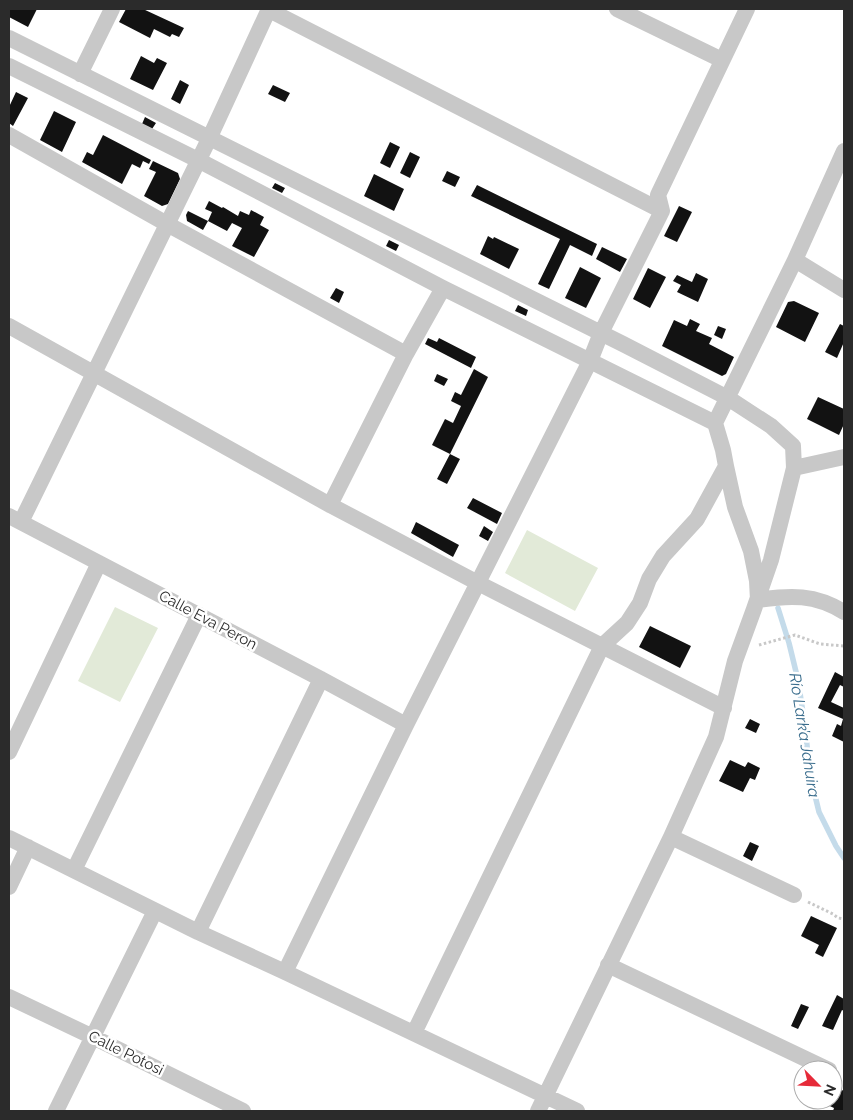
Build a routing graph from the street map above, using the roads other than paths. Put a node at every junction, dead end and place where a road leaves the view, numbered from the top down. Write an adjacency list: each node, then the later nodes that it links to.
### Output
1 (112, 9): 8 (street)
2 (617, 9): 6 (street)
3 (747, 9): 6 (street)
4 (269, 10): 10 (street); 13 (street)
5 (9, 38): 8 (street)
6 (722, 60): 13 (street)
7 (9, 66): 12 (street)
8 (80, 74): 10 (street)
9 (9, 135): 14 (street)
10 (209, 139): 12 (street); 19 (street)
11 (844, 151): 15 (street)
12 (198, 160): 14 (street); 16 (street)
13 (662, 211): 19 (street)
14 (167, 224): 20 (street); 22 (street)
15 (795, 260): 17 (street); 23 (street)
16 (443, 288): 20 (street); 21 (street)
17 (844, 290)
18 (9, 326): 22 (street)
19 (601, 333): 21 (street); 23 (street)
20 (406, 354): 28 (street)
21 (590, 361): 24 (street); 31 (street)
22 (95, 374): 28 (street); 29 (street)
23 (728, 398): 24 (street); 27 (street)
24 (715, 423): 26 (street)
25 (844, 457): 27 (street)
26 (726, 466): 32 (street); 35 (street)
27 (794, 468): 32 (street)
28 (330, 505): 31 (street)
29 (15, 519): 30 (street, Calle Eva Peron)
30 (99, 563): 34 (street, Calle Eva Peron); 39 (street)
31 (478, 583): 35 (street); 38 (street)
32 (758, 600): 33 (street); 37 (street)
33 (844, 612)
34 (199, 615): 36 (street, Calle Eva Peron); 43 (street)
35 (602, 646): 37 (street); 51 (street)
36 (320, 679): 38 (street, Calle Eva Peron); 47 (street)
37 (724, 708): 40 (street)
38 (406, 725): 49 (street)
39 (9, 752)
40 (671, 837): 45 (street); 48 (street)
41 (9, 838): 42 (street)
42 (28, 848): 43 (street); 44 (street)
43 (74, 870): 46 (street)
44 (9, 887)
45 (794, 895)
46 (154, 911): 47 (street); 52 (street)
47 (198, 932): 49 (street)
48 (608, 965): 53 (street); 54 (street)
49 (285, 972): 51 (street)
50 (9, 997): 52 (street, Calle Potosi)
51 (414, 1033): 54 (street)
52 (93, 1037): 55 (street); 56 (street, Calle Potosi)
53 (808, 1060)
54 (546, 1096): 57 (street); 58 (street)
55 (56, 1111)
56 (243, 1111)
57 (538, 1111)
58 (578, 1111)

